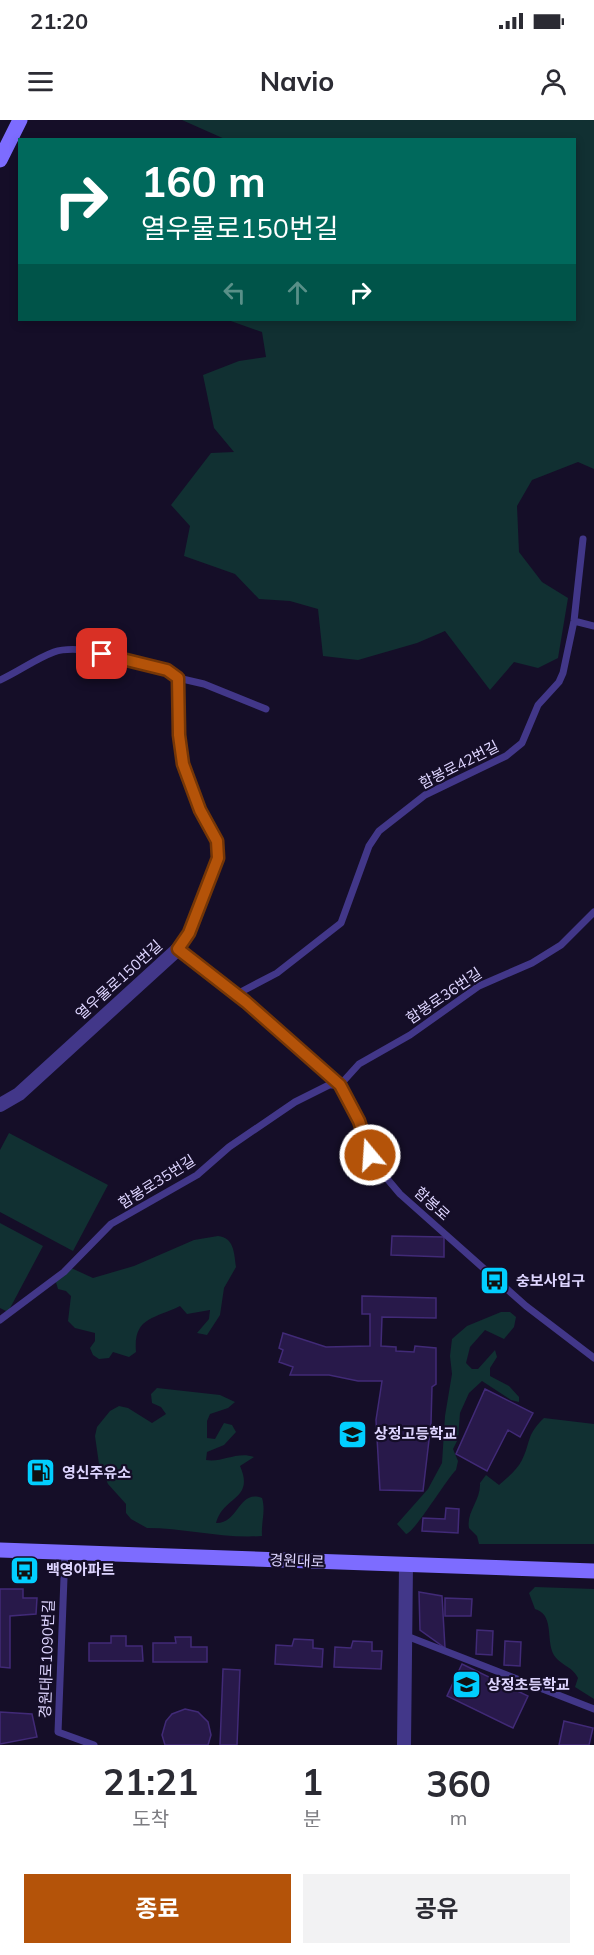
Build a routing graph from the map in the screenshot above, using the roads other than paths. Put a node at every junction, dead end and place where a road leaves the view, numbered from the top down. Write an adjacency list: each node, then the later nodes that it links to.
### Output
1 (20, 120): 2 (main road)
2 (0, 160)
3 (583, 539): 4 (lane, 함봉로42번길)
4 (574, 621): 5 (lane); 11 (lane, 함봉로42번길)
5 (594, 626)
6 (178, 678): 7 (lane); 8 (lane); 10 (lane, 열우물로150번길)
7 (0, 680)
8 (266, 709)
9 (594, 912): 12 (lane, 함봉로36번길)
10 (178, 949): 11 (lane, 함봉로); 13 (street, 열우물로150번길)
11 (235, 995): 12 (lane, 함봉로)
12 (340, 1085): 14 (lane, 함봉로35번길); 15 (lane, 함봉로)
13 (0, 1105)
14 (0, 1320)
15 (594, 1359)
16 (0, 1550): 17 (main road, 경원대로)
17 (65, 1551): 18 (main road, 경원대로); 22 (lane, 경원대로1090번길)
18 (406, 1565): 19 (main road, 경원대로); 20 (street)
19 (594, 1571)
20 (404, 1635): 21 (lane); 23 (street)
21 (594, 1709)
22 (94, 1745)
23 (404, 1745)

